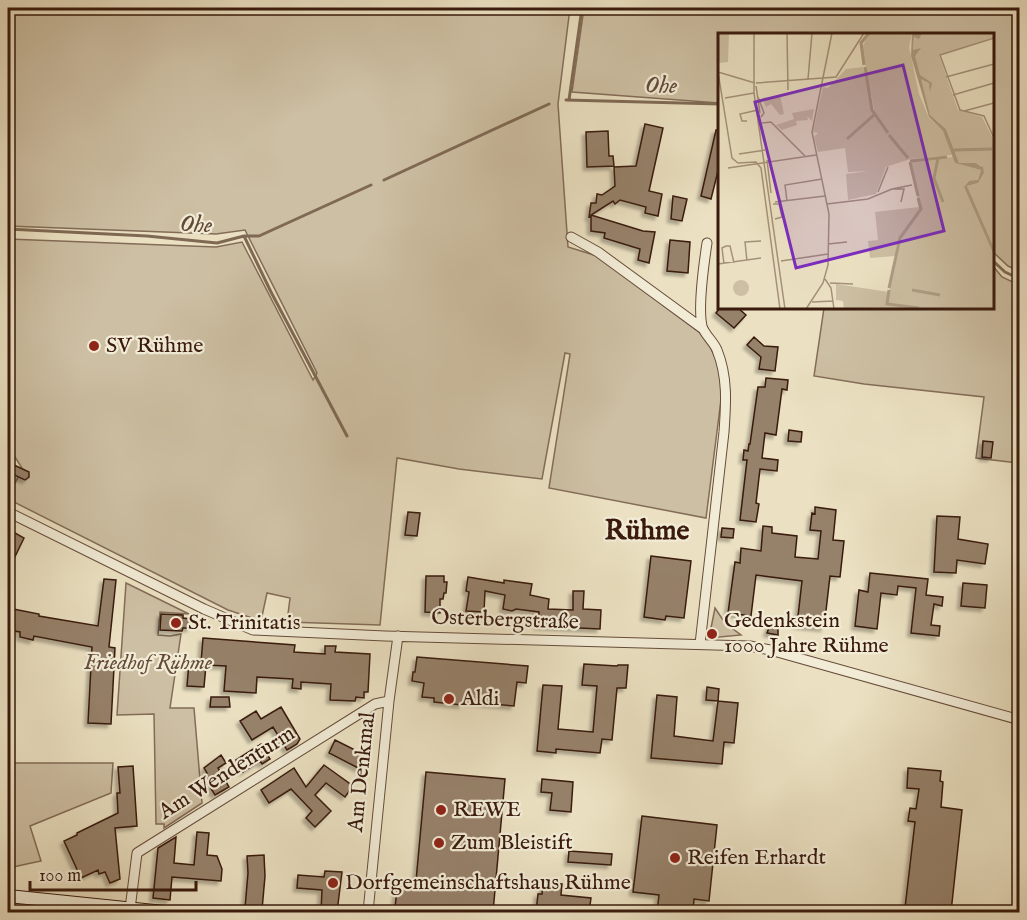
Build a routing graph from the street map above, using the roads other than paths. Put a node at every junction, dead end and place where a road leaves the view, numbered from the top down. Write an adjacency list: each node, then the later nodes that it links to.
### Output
1 (572, 237): 3 (street)
2 (707, 243): 3 (street)
3 (702, 328): 6 (street)
4 (8, 512): 5 (street, Osterbergstraße)
5 (398, 636): 6 (street, Osterbergstraße); 7 (street, Am Denkmal)
6 (700, 644): 8 (street, Osterbergstraße)
7 (389, 701): 10 (street, Am Wendenturm); 12 (street, Am Denkmal)
8 (1020, 720)
9 (8, 896): 10 (main road)
10 (130, 909): 11 (main road)
11 (164, 912)
12 (368, 912)

